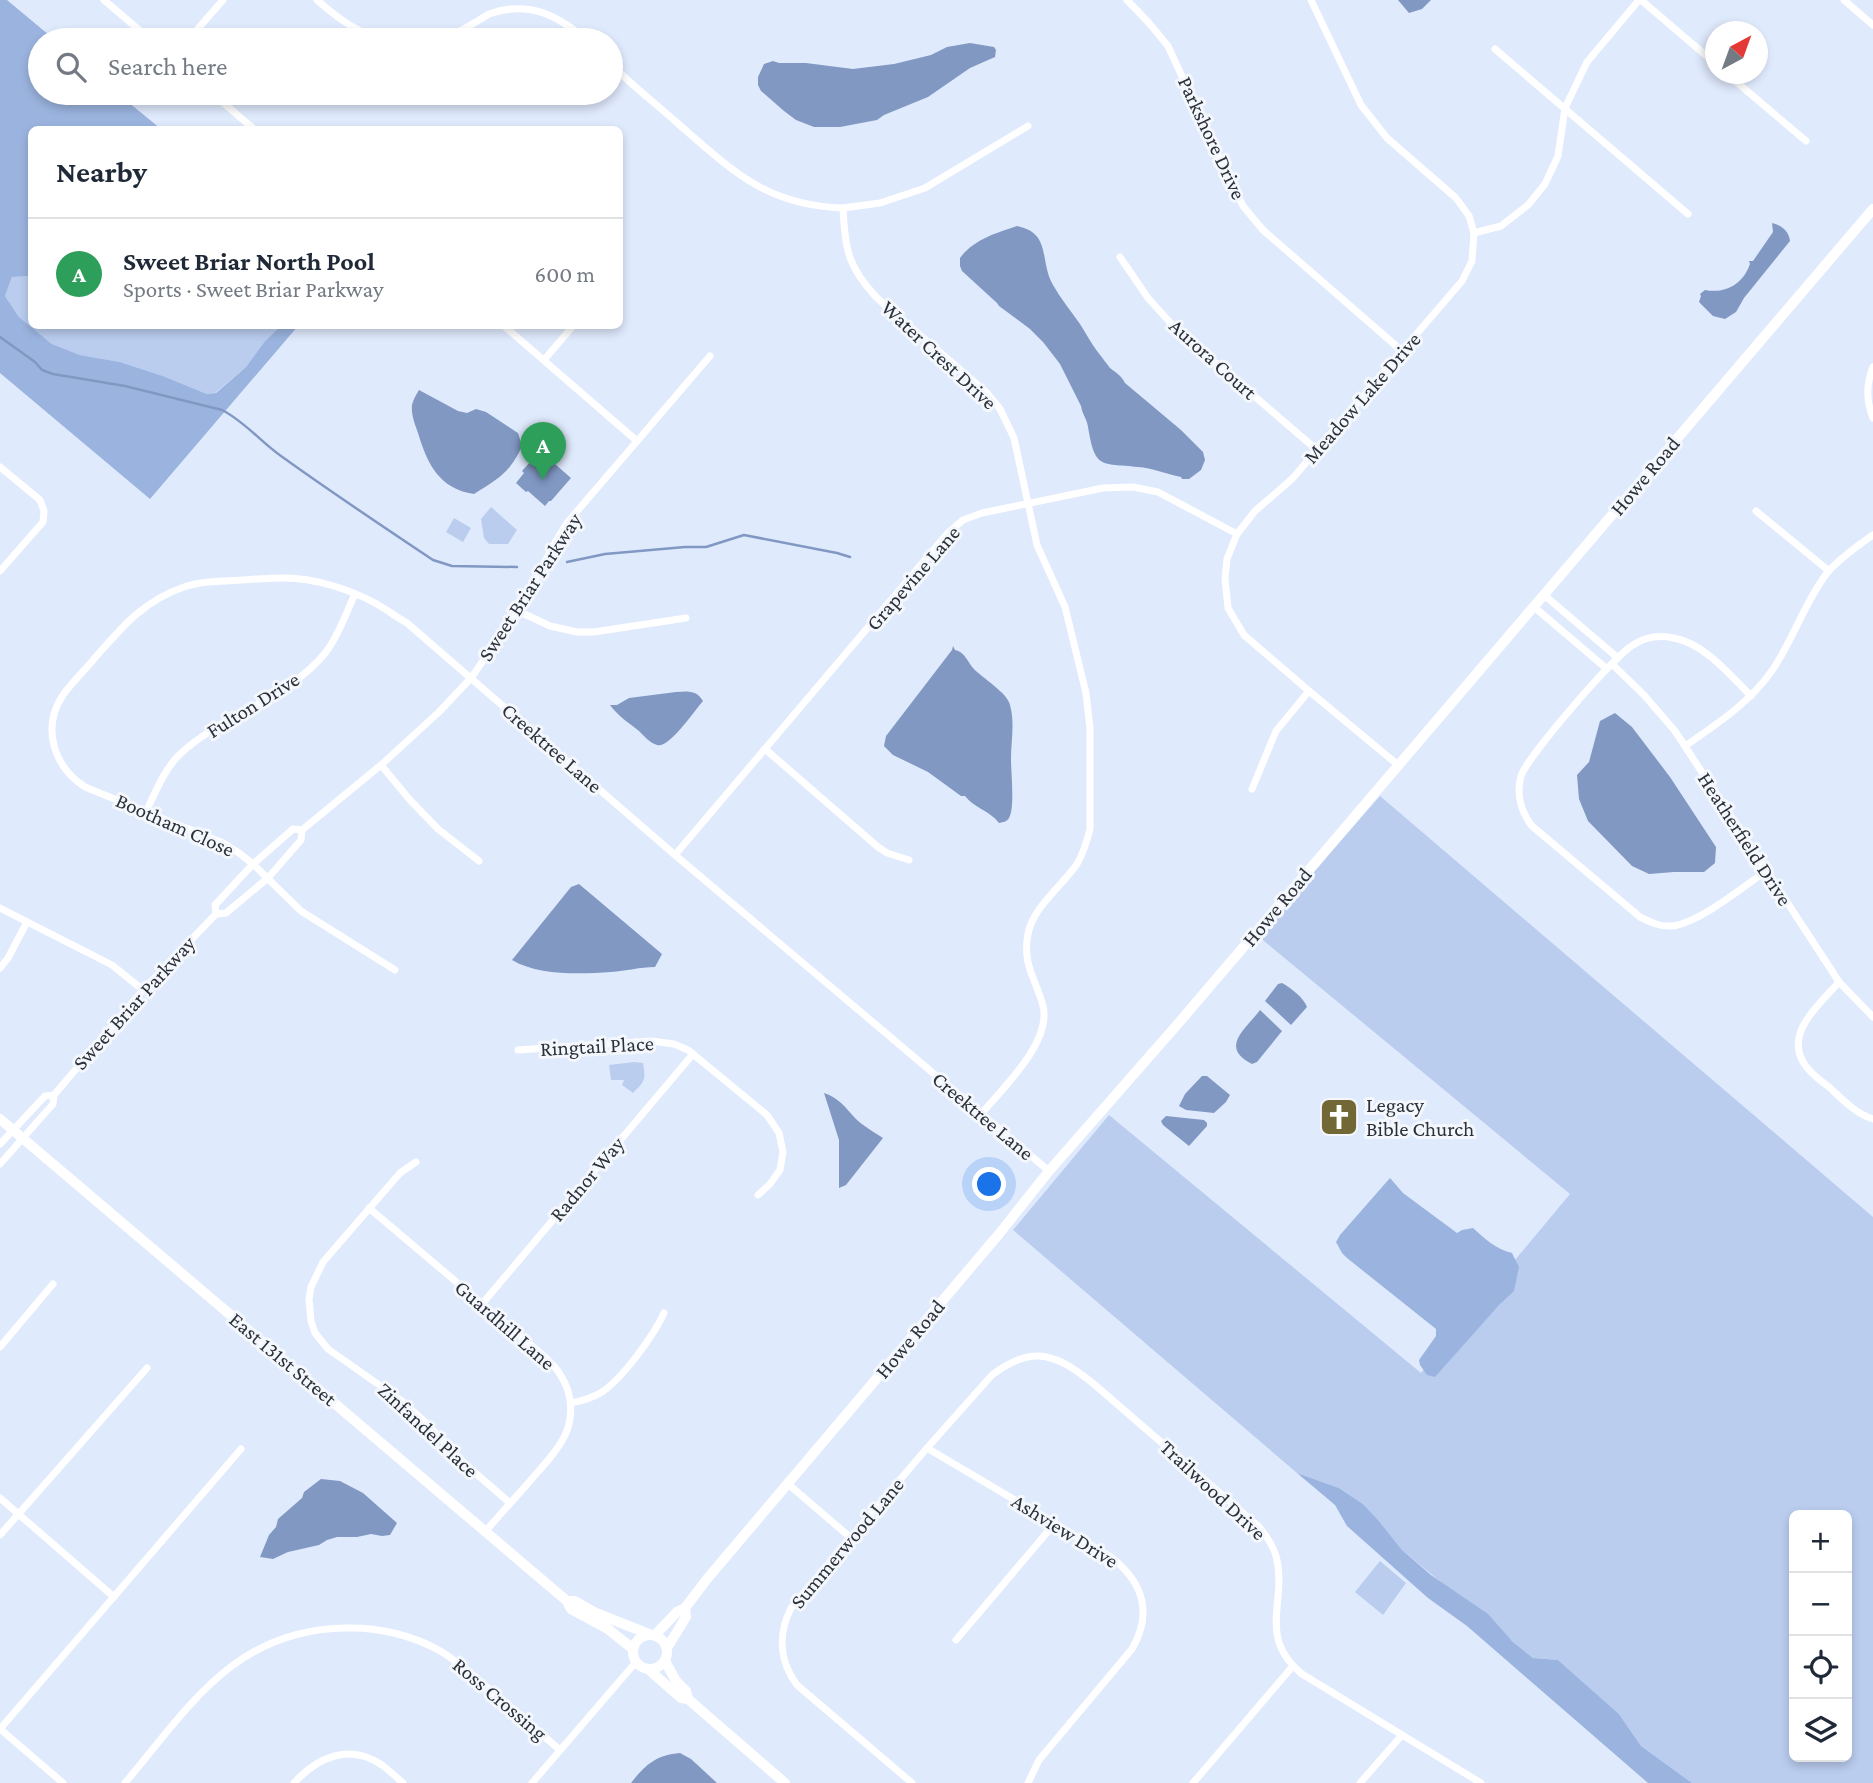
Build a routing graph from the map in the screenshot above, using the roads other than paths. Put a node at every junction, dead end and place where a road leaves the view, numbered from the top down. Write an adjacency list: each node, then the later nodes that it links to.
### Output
1 (104, 0): 9 (street)
2 (223, 0): 10 (street)
3 (317, 0): 11 (street)
4 (1127, 0): 30 (street, Parkshore Drive)
5 (1311, 0): 26 (street)
6 (1640, 0): 15 (street); 19 (street)
7 (1844, 0): 8 (street)
8 (1873, 25)
9 (137, 28)
10 (198, 28)
11 (353, 28)
12 (468, 28): 13 (street)
13 (573, 28)
14 (1495, 49): 19 (street)
15 (1705, 55)
16 (623, 75): 23 (street)
17 (1739, 84): 22 (street)
18 (226, 105): 20 (street)
19 (1565, 108): 25 (street); 26 (street)
20 (250, 126)
21 (1028, 126): 23 (street)
22 (1806, 141)
23 (844, 208): 38 (street, Water Crest Drive)
24 (1873, 209): 45 (street, Howe Road)
25 (1688, 214)
26 (1474, 233): 30 (street, Meadow Lake Drive)
27 (1120, 257): 36 (street, Aurora Court)
28 (508, 329): 32 (street)
29 (570, 329): 32 (street)
30 (1402, 351): 36 (street, Meadow Lake Drive)
31 (710, 356): 35 (street, Sweet Briar Parkway)
32 (544, 360): 35 (street)
33 (1873, 366): 34 (street)
34 (1873, 418)
35 (637, 441): 47 (street, Sweet Briar Parkway)
36 (1317, 450): 40 (street, Meadow Lake Drive)
37 (0, 467): 42 (street)
38 (1027, 503): 40 (street, Grapevine Lane); 54 (street, Grapevine Lane); 78 (street, Water Crest Drive)
39 (1756, 512): 43 (street)
40 (1237, 534): 51 (street, Meadow Lake Drive)
41 (1873, 535): 43 (street)
42 (0, 571)
43 (1829, 571): 52 (street)
44 (355, 594): 50 (street, Creektree Lane); 55 (street, Creektree Lane); 59 (street, Fulton Drive)
45 (1543, 594): 46 (street, Howe Road); 49 (street, Heatherfield Drive)
46 (1533, 606): 49 (street, Heatherfield Drive); 57 (street, Howe Road)
47 (518, 611): 48 (street); 50 (street, Sweet Briar Parkway)
48 (686, 618)
49 (1612, 664): 52 (street); 53 (street, Heatherfield Drive); 65 (street)
50 (471, 678): 56 (street, Sweet Briar Parkway); 61 (street, Creektree Lane)
51 (1309, 691): 57 (street, Meadow Lake Drive); 58 (street)
52 (1751, 696): 53 (street)
53 (1685, 746): 65 (street, Heatherfield Drive)
54 (765, 749): 61 (street, Grapevine Lane); 63 (street)
55 (57, 755): 59 (street, Bootham Close)
56 (381, 765): 60 (street, Sweet Briar Parkway); 62 (street)
57 (1398, 765): 86 (street, Howe Road)
58 (1252, 789)
59 (146, 812): 64 (street, Bootham Close)
60 (302, 830): 64 (street, Sweet Briar Parkway); 66 (street, Sweet Briar Parkway)
61 (675, 855): 78 (street, Creektree Lane)
62 (479, 860)
63 (909, 860)
64 (253, 864): 66 (street, Bootham Close); 68 (street, Sweet Briar Parkway)
65 (1766, 872): 72 (street, Heatherfield Drive)
66 (268, 878): 68 (street, Sweet Briar Parkway); 71 (street, Bootham Close)
67 (0, 908): 69 (street)
68 (216, 914): 73 (street, Sweet Briar Parkway)
69 (27, 922): 70 (street); 73 (street)
70 (0, 968)
71 (395, 970)
72 (1839, 982): 74 (street, Heatherfield Drive); 80 (street)
73 (143, 990): 77 (street, Sweet Briar Parkway)
74 (1873, 1017)
75 (518, 1051): 76 (street, Ringtail Place)
76 (693, 1054): 87 (street, Ringtail Place); 90 (street, Radnor Way)
77 (54, 1095): 81 (street, Sweet Briar Parkway); 82 (street, Sweet Briar Parkway)
78 (981, 1114): 86 (street, Creektree Lane)
79 (0, 1119): 81 (street, East 131st Street)
80 (1873, 1119)
81 (13, 1130): 82 (street, East 131st Street); 83 (street, Sweet Briar Parkway)
82 (23, 1138): 85 (street, Sweet Briar Parkway); 103 (street, East 131st Street)
83 (0, 1144)
84 (416, 1162): 88 (street, Zinfandel Place)
85 (0, 1164)
86 (1049, 1171): 98 (street, Howe Road)
87 (758, 1195)
88 (369, 1208): 90 (street, Guardhill Lane); 100 (street, Zinfandel Place)
89 (53, 1284): 92 (street)
90 (482, 1304): 95 (street, Guardhill Lane)
91 (664, 1313): 95 (street)
92 (0, 1347)
93 (1042, 1356): 96 (street, Summerwood Lane); 115 (street, Trailwood Drive)
94 (147, 1368): 101 (street)
95 (571, 1403): 100 (street)
96 (927, 1448): 102 (street, Ashview Drive); 105 (street, Summerwood Lane)
97 (241, 1449): 106 (street)
98 (788, 1484): 105 (street); 108 (street, Howe Road)
99 (0, 1498): 101 (street)
100 (510, 1503): 103 (street)
101 (19, 1514): 104 (street); 106 (street)
102 (1055, 1523): 110 (street); 128 (street, Ashview Drive)
103 (485, 1532): 107 (street, East 131st Street)
104 (0, 1535)
105 (851, 1538): 127 (street, Summerwood Lane)
106 (114, 1597): 118 (street)
107 (567, 1601): 109 (street, East 131st Street); 112 (street, East 131st Street)
108 (685, 1608): 109 (street, Howe Road); 111 (street, Howe Road)
109 (652, 1635): 111 (street); 112 (street)
110 (956, 1640)
111 (667, 1648): 113 (street)
112 (633, 1650): 114 (street)
113 (665, 1661): 116 (street); 117 (street)
114 (636, 1662): 116 (street); 120 (street)
115 (1293, 1666): 119 (street, Trailwood Drive); 129 (street)
116 (648, 1669): 117 (street)
117 (688, 1699): 126 (street)
118 (0, 1729): 121 (street)
119 (1402, 1735): 130 (street); 131 (street, Trailwood Drive)
120 (560, 1750): 122 (street, Ross Crossing); 125 (street)
121 (63, 1783)
122 (125, 1783)
123 (294, 1783): 124 (street)
124 (403, 1783)
125 (532, 1783)
126 (785, 1783)
127 (912, 1783)
128 (1028, 1783)
129 (1193, 1783)
130 (1360, 1783)
131 (1481, 1783)

